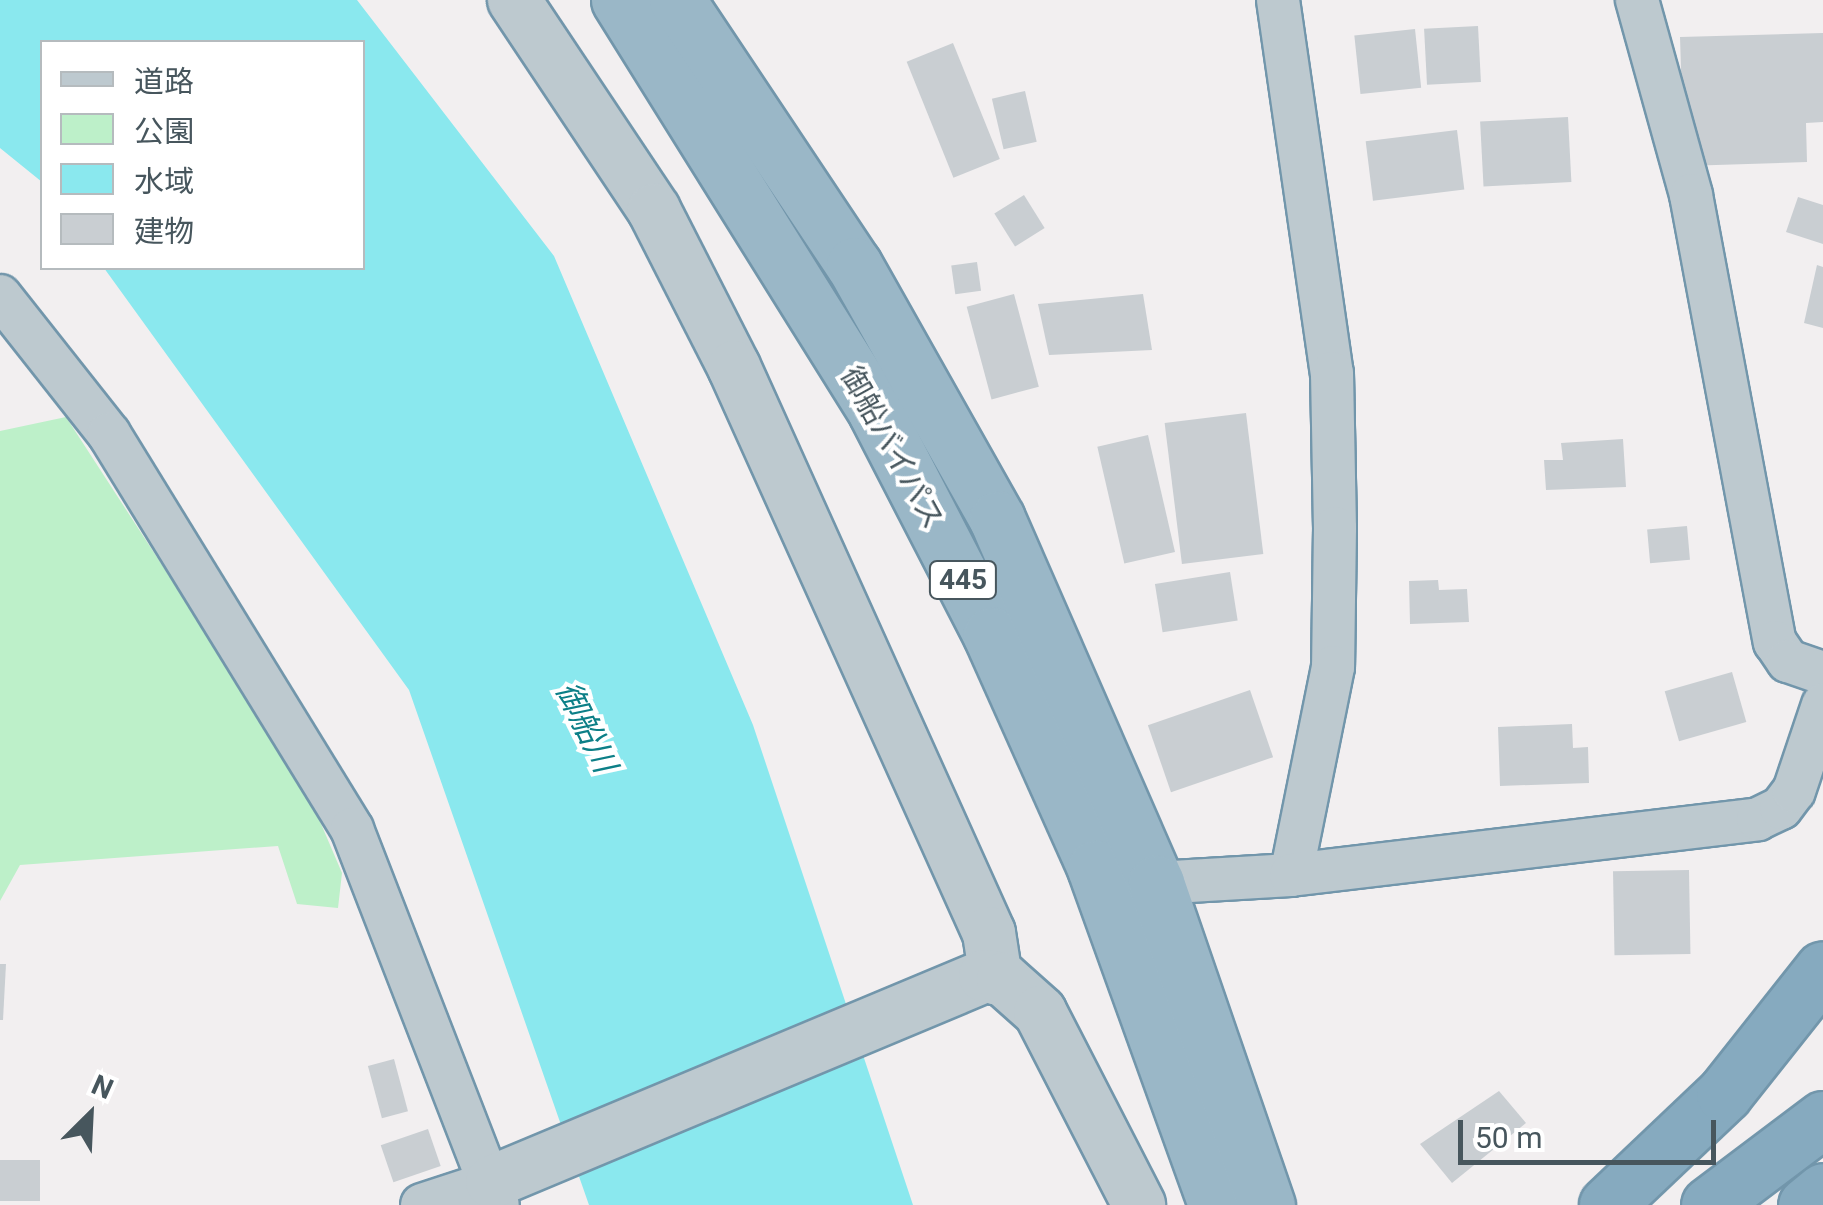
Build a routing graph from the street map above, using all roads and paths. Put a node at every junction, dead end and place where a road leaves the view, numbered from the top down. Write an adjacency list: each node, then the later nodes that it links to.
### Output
1 (514, 0): 13 (street)
2 (619, 0): 9 (highway, 御船バイパス / 445)
3 (677, 0): 11 (highway, 御船バイパス / 445)
4 (1278, 0): 10 (street)
5 (1637, 0): 7 (street)
6 (0, 296): 16 (street)
7 (1823, 673)
8 (1823, 705): 10 (street)
9 (1095, 868): 11 (street); 19 (highway, 御船バイパス / 445)
10 (1290, 875): 11 (street)
11 (1156, 882): 20 (highway, 御船バイパス / 445)
12 (1823, 968): 21 (highway)
13 (981, 980): 16 (street); 18 (street)
14 (1823, 1118): 22 (highway)
15 (1823, 1192): 23 (highway)
16 (495, 1193): 17 (street)
17 (422, 1205)
18 (1139, 1205)
19 (1216, 1205)
20 (1267, 1205)
21 (1607, 1205)
22 (1709, 1205)
23 (1806, 1205)

